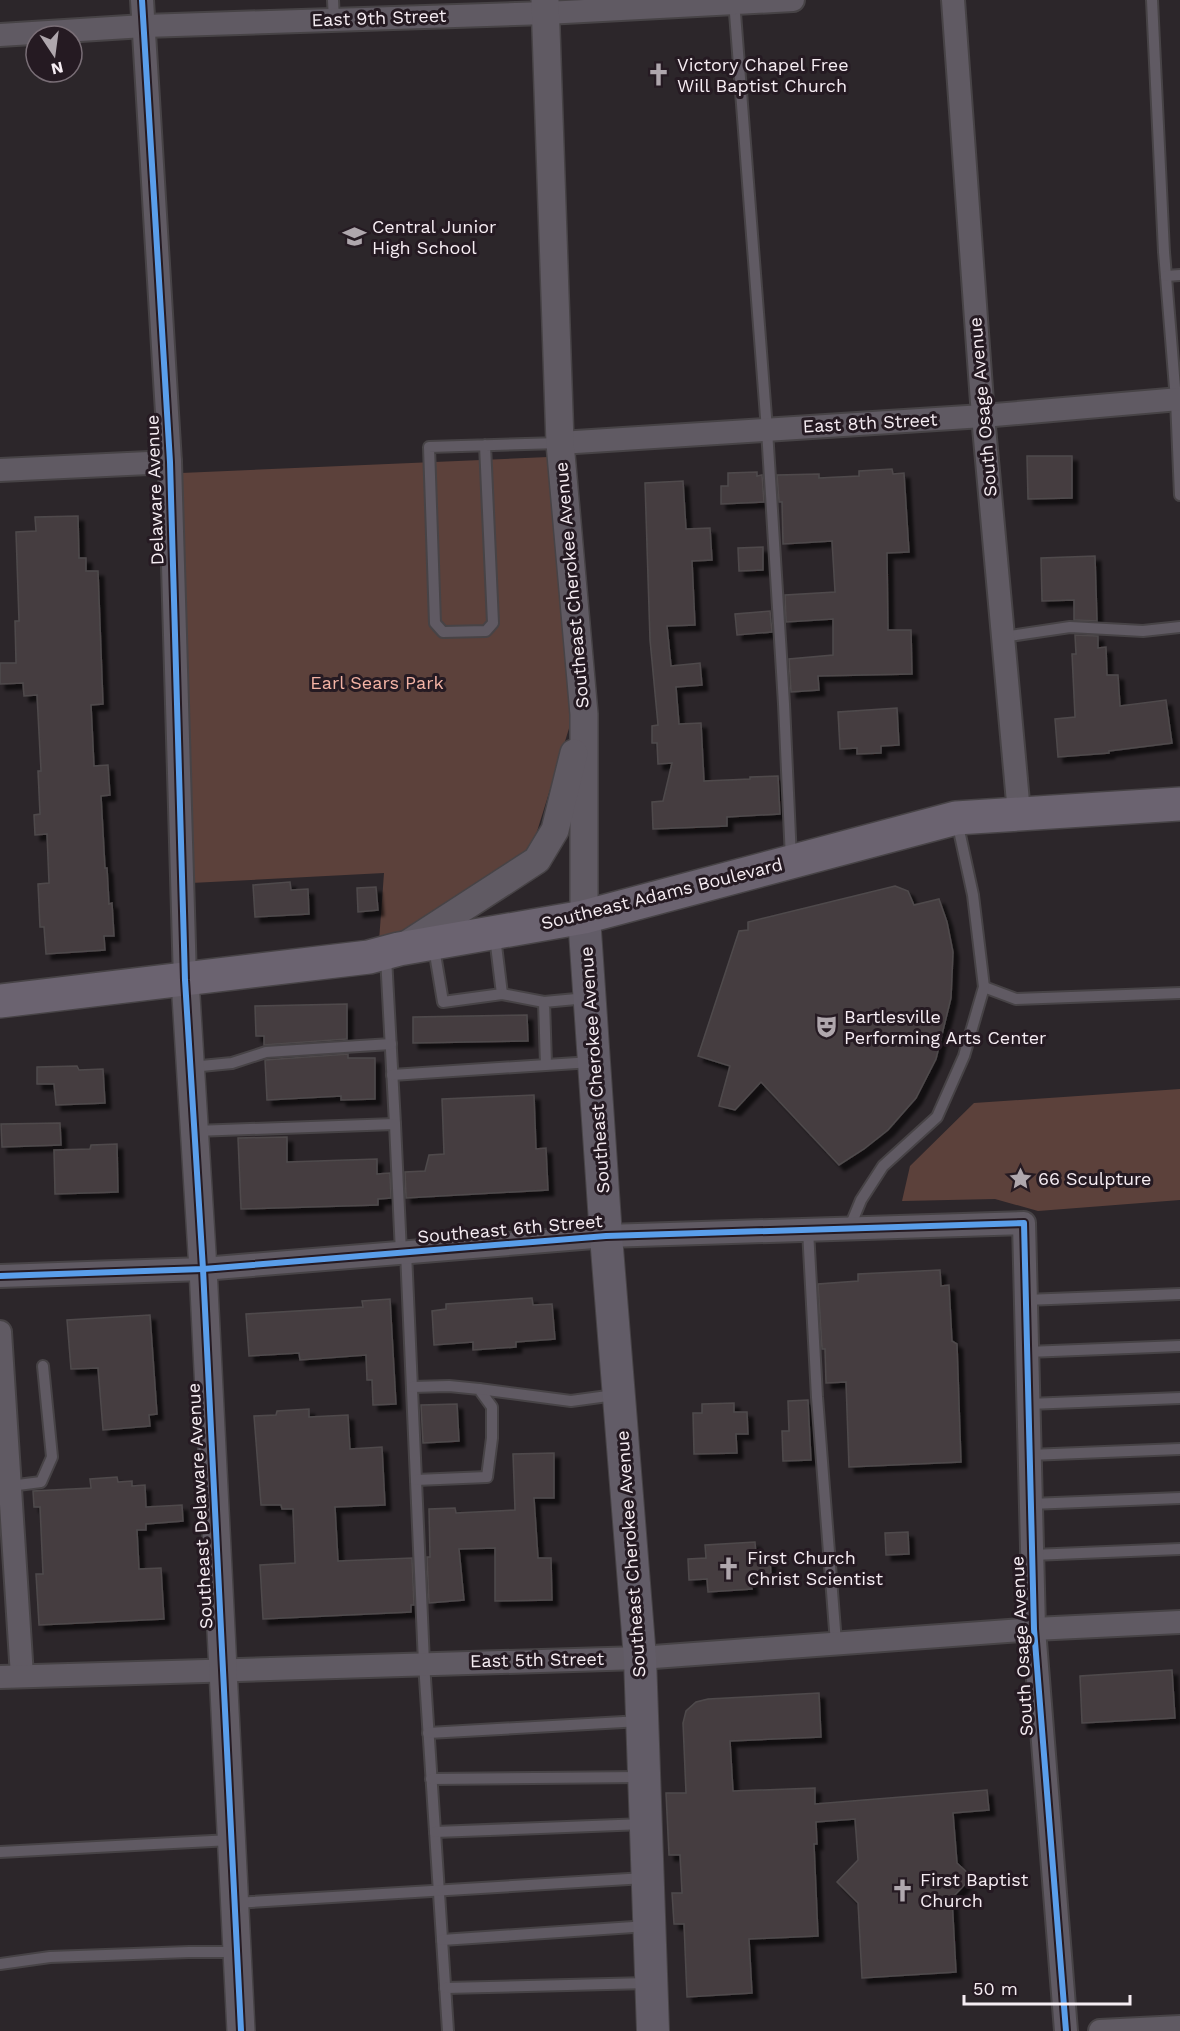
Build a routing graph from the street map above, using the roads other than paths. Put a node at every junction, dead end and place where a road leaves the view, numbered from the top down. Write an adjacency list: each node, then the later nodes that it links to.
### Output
1 (142, 0): 8 (street, Delaware Avenue)
2 (793, 0): 5 (street, East 9th Street)
3 (952, 0): 14 (street, South Osage Avenue)
4 (1152, 0): 11 (lane)
5 (735, 2): 6 (street, East 9th Street); 15 (lane)
6 (546, 6): 7 (street, East 9th Street); 16 (street, Southeast Cherokee Avenue)
7 (333, 10): 8 (street, East 9th Street)
8 (144, 26): 9 (street, East 9th Street); 18 (street, Delaware Avenue)
9 (0, 35)
10 (1180, 275): 11 (lane)
11 (1166, 276): 12 (lane)
12 (1175, 325): 13 (lane)
13 (1178, 399): 14 (street, East 8th Street); 20 (lane)
14 (983, 417): 15 (street, East 8th Street); 22 (street, South Osage Avenue)
15 (767, 430): 16 (street, East 8th Street); 27 (lane)
16 (560, 442): 17 (lane); 23 (street, Southeast Cherokee Avenue)
17 (485, 444): 17 (lane)
18 (170, 462): 19 (street); 32 (street, Delaware Avenue)
19 (0, 470)
20 (1180, 495)
21 (1180, 627): 22 (lane)
22 (1003, 637): 25 (street, South Osage Avenue)
23 (584, 714): 28 (street, Southeast Cherokee Avenue); 31 (street)
24 (1180, 804): 25 (main road, Southeast Adams Boulevard)
25 (1019, 813): 26 (main road, Southeast Adams Boulevard)
26 (956, 818): 27 (main road, Southeast Adams Boulevard); 33 (lane)
27 (791, 862): 28 (main road, Southeast Adams Boulevard)
28 (584, 917): 29 (main road, Southeast Adams Boulevard); 36 (main road, Southeast Cherokee Avenue)
29 (495, 932): 30 (main road, Southeast Adams Boulevard); 34 (lane)
30 (433, 943): 31 (main road, Southeast Adams Boulevard); 34 (lane)
31 (393, 951): 32 (main road, Southeast Adams Boulevard); 39 (lane)
32 (185, 980): 37 (main road, Southeast Adams Boulevard); 42 (street, Southeast Delaware Avenue)
33 (984, 987): 35 (lane); 47 (lane)
34 (502, 993): 38 (lane)
35 (1180, 993)
36 (590, 998): 38 (lane); 40 (main road, Southeast Cherokee Avenue)
37 (0, 1001)
38 (544, 1002): 41 (lane)
39 (391, 1044): 42 (lane); 43 (lane)
40 (594, 1061): 41 (lane); 49 (main road, Southeast Cherokee Avenue)
41 (546, 1065): 43 (lane)
42 (191, 1067): 45 (street, Southeast Delaware Avenue)
43 (392, 1075): 44 (lane)
44 (395, 1124): 45 (lane); 50 (lane)
45 (195, 1131): 52 (street, Southeast Delaware Avenue)
46 (1024, 1223): 47 (street, Southeast 6th Street); 55 (street, South Osage Avenue)
47 (849, 1228): 48 (street, Southeast 6th Street)
48 (808, 1230): 49 (street, Southeast 6th Street); 76 (lane)
49 (606, 1236): 50 (street, Southeast 6th Street); 62 (main road, Southeast Cherokee Avenue)
50 (403, 1252): 52 (street, Southeast 6th Street); 60 (lane)
51 (0, 1269): 53 (lane)
52 (203, 1269): 53 (street, Southeast 6th Street); 79 (street, Southeast Delaware Avenue)
53 (0, 1276)
54 (1180, 1294): 55 (lane)
55 (1026, 1300): 58 (street, South Osage Avenue)
56 (0, 1332): 65 (street)
57 (1180, 1346): 58 (lane)
58 (1027, 1352): 64 (street, South Osage Avenue)
59 (43, 1366): 69 (lane)
60 (412, 1387): 61 (lane); 68 (lane)
61 (479, 1389): 62 (lane); 68 (lane)
62 (619, 1394): 77 (main road, Southeast Cherokee Avenue)
63 (1180, 1398): 64 (lane)
64 (1028, 1404): 67 (street, South Osage Avenue)
65 (3, 1423): 69 (street)
66 (1180, 1449): 67 (lane)
67 (1029, 1455): 71 (street, South Osage Avenue)
68 (416, 1480): 78 (lane)
69 (10, 1486): 80 (street)
70 (1180, 1498): 71 (lane)
71 (1030, 1504): 73 (street, South Osage Avenue)
72 (1180, 1549): 73 (lane)
73 (1032, 1555): 75 (street, South Osage Avenue)
74 (1180, 1622): 75 (street, East 5th Street)
75 (1034, 1629): 76 (street, East 5th Street); 102 (street, South Osage Avenue)
76 (836, 1643): 77 (street, East 5th Street)
77 (640, 1658): 78 (street, East 5th Street); 81 (main road, Southeast Cherokee Avenue)
78 (424, 1663): 79 (street, East 5th Street); 82 (lane)
79 (223, 1669): 80 (street, East 5th Street); 87 (street, Southeast Delaware Avenue)
80 (11, 1676)
81 (642, 1721): 82 (lane); 83 (main road, Southeast Cherokee Avenue)
82 (428, 1733): 84 (lane)
83 (644, 1777): 84 (lane); 85 (main road, Southeast Cherokee Avenue)
84 (431, 1779): 86 (lane)
85 (646, 1824): 86 (lane); 89 (main road, Southeast Cherokee Avenue)
86 (435, 1832): 90 (lane)
87 (232, 1840): 88 (lane); 91 (street, Southeast Delaware Avenue)
88 (0, 1852)
89 (648, 1878): 90 (lane); 92 (main road, Southeast Cherokee Avenue)
90 (439, 1891): 91 (lane); 93 (lane)
91 (235, 1903): 94 (street, Southeast Delaware Avenue)
92 (649, 1926): 93 (lane); 96 (main road, Southeast Cherokee Avenue)
93 (442, 1940): 97 (lane)
94 (237, 1952): 95 (lane); 99 (street, Southeast Delaware Avenue)
95 (0, 1964)
96 (651, 1983): 97 (lane); 101 (main road, Southeast Cherokee Avenue)
97 (445, 1988): 100 (lane)
98 (1180, 2027): 103 (street)
99 (241, 2031)
100 (448, 2031)
101 (653, 2031)
102 (1066, 2031)
103 (1100, 2031)

